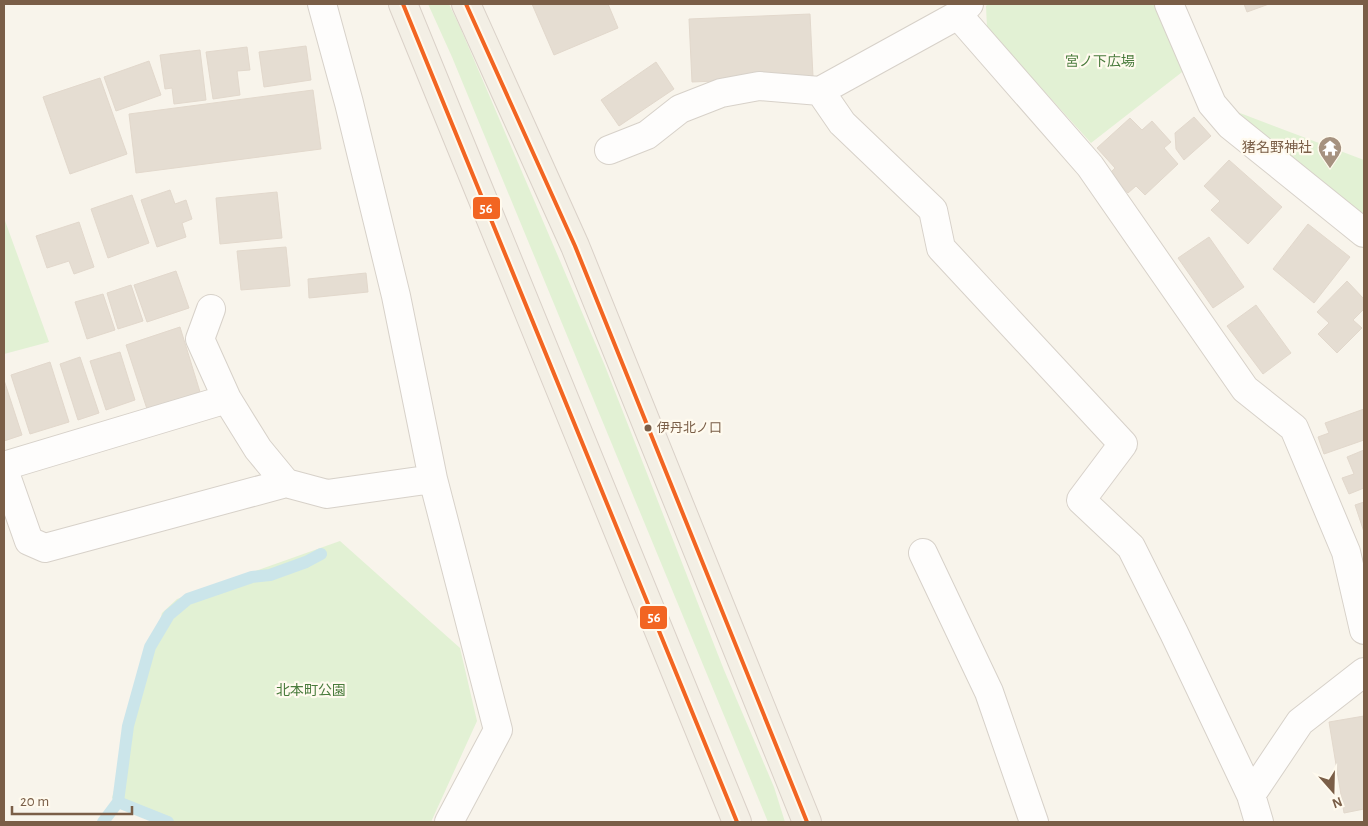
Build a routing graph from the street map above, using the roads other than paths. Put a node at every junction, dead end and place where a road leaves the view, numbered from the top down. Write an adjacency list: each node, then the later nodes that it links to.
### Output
1 (322, 4): 12 (street)
2 (403, 4): 19 (main road)
3 (466, 4): 20 (main road)
4 (1169, 4): 8 (street)
5 (963, 9): 6 (street); 15 (street)
6 (820, 91): 7 (street); 17 (street)
7 (609, 150)
8 (1364, 233)
9 (211, 310): 10 (street)
10 (227, 399): 11 (street); 13 (street)
11 (4, 468): 13 (street)
12 (433, 479): 13 (street); 18 (street)
13 (286, 483)
14 (923, 553): 21 (street)
15 (1364, 630)
16 (1364, 672): 17 (street)
17 (1251, 795): 22 (street)
18 (450, 822)
19 (736, 822)
20 (807, 822)
21 (1034, 822)
22 (1260, 822)

